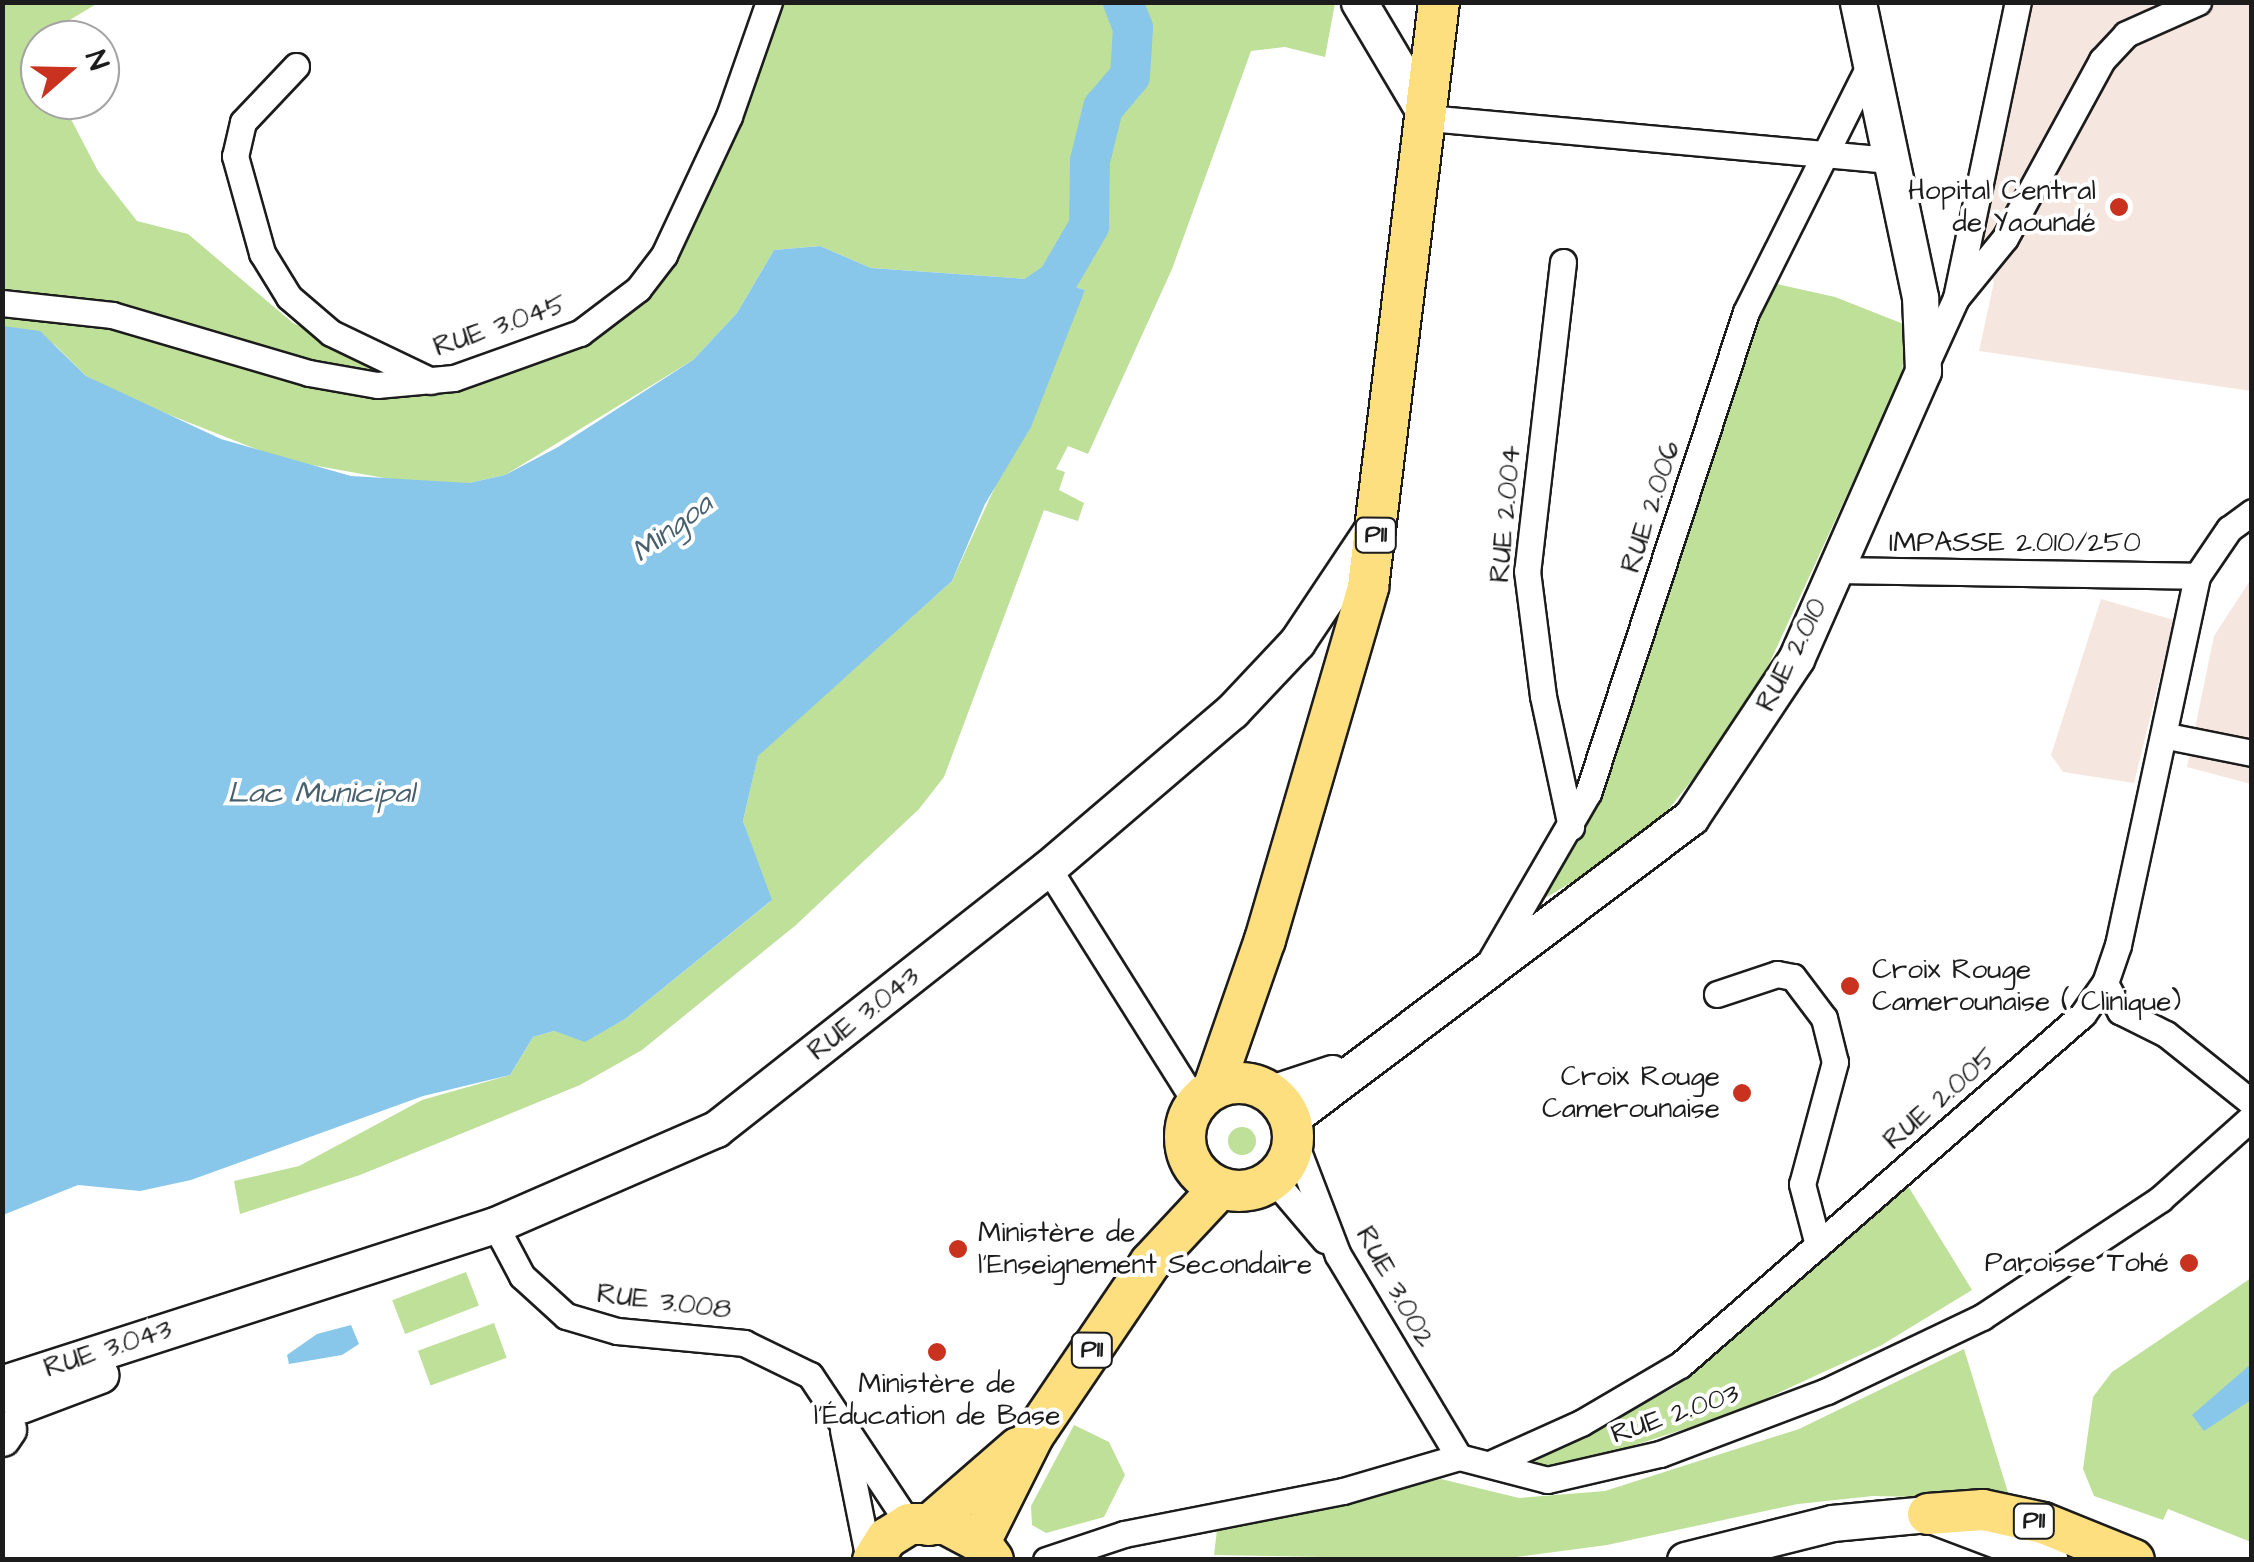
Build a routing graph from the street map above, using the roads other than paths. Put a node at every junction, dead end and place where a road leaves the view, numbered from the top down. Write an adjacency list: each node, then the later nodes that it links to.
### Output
1 (769, 2): 16 (street, RUE 3.045)
2 (1358, 2): 9 (main road)
3 (1439, 2): 9 (main road, P11)
4 (1858, 2): 8 (main road)
5 (2018, 2): 13 (street, RUE 2.010)
6 (2198, 2): 13 (street)
7 (296, 66): 16 (street)
8 (1869, 66): 10 (street, RUE 2.006); 11 (main road)
9 (1428, 118): 10 (street); 18 (main road, P11)
10 (1820, 158): 11 (street); 23 (street, RUE 2.006)
11 (1891, 160): 15 (main road)
12 (1563, 262): 23 (street, RUE 2.004)
13 (1956, 298): 15 (street, RUE 2.010)
14 (2, 303): 16 (street, RUE 3.045)
15 (1922, 371): 19 (main road, RUE 2.010)
16 (431, 381)
17 (2252, 512): 20 (street, RUE 2.005)
18 (1380, 514): 24 (main road, RUE 3.043); 29 (main road, P11)
19 (1834, 570): 20 (street, IMPASSE 2.010/250); 25 (main road, RUE 2.010)
20 (2197, 576): 21 (street, RUE 2.005)
21 (2167, 736): 22 (street); 26 (street, RUE 2.005)
22 (2252, 753)
23 (1572, 828): 25 (street, RUE 2.006)
24 (1048, 868): 29 (street, RUE 3.002); 34 (main road, RUE 3.043)
25 (1488, 964): 29 (main road, RUE 2.010)
26 (2104, 983): 28 (street); 35 (street, RUE 2.005)
27 (1718, 994): 35 (street)
28 (2252, 1103)
29 (1251, 1104): 31 (main road, P11); 32 (main road); 36 (street, RUE 3.002)
30 (2252, 1117): 42 (street, RUE 2.003)
31 (1190, 1160): 33 (main road); 37 (main road, P11)
32 (1273, 1178): 33 (main road); 36 (street)
33 (1219, 1190): 37 (main road, P11)
34 (496, 1224): 38 (main road, RUE 3.043); 39 (street, RUE 3.008)
35 (1818, 1244): 42 (street, RUE 2.005)
36 (1338, 1255): 41 (street, RUE 3.002)
37 (1150, 1263): 40 (main road, P11)
38 (7, 1411)
39 (841, 1420): 44 (street, RUE 3.008); 46 (street)
40 (1033, 1436): 44 (main road, P11); 45 (main road, P11)
41 (1459, 1457): 42 (street, RUE 2.003); 47 (street, RUE 2.003)
42 (1490, 1464)
43 (1928, 1514): 48 (main road); 49 (main road); 50 (main road, P11)
44 (919, 1524): 45 (main road, P11); 46 (main road, P11)
45 (987, 1550)
46 (871, 1560)
47 (1046, 1560)
48 (1685, 1560)
49 (2050, 1560)
50 (2134, 1560)

